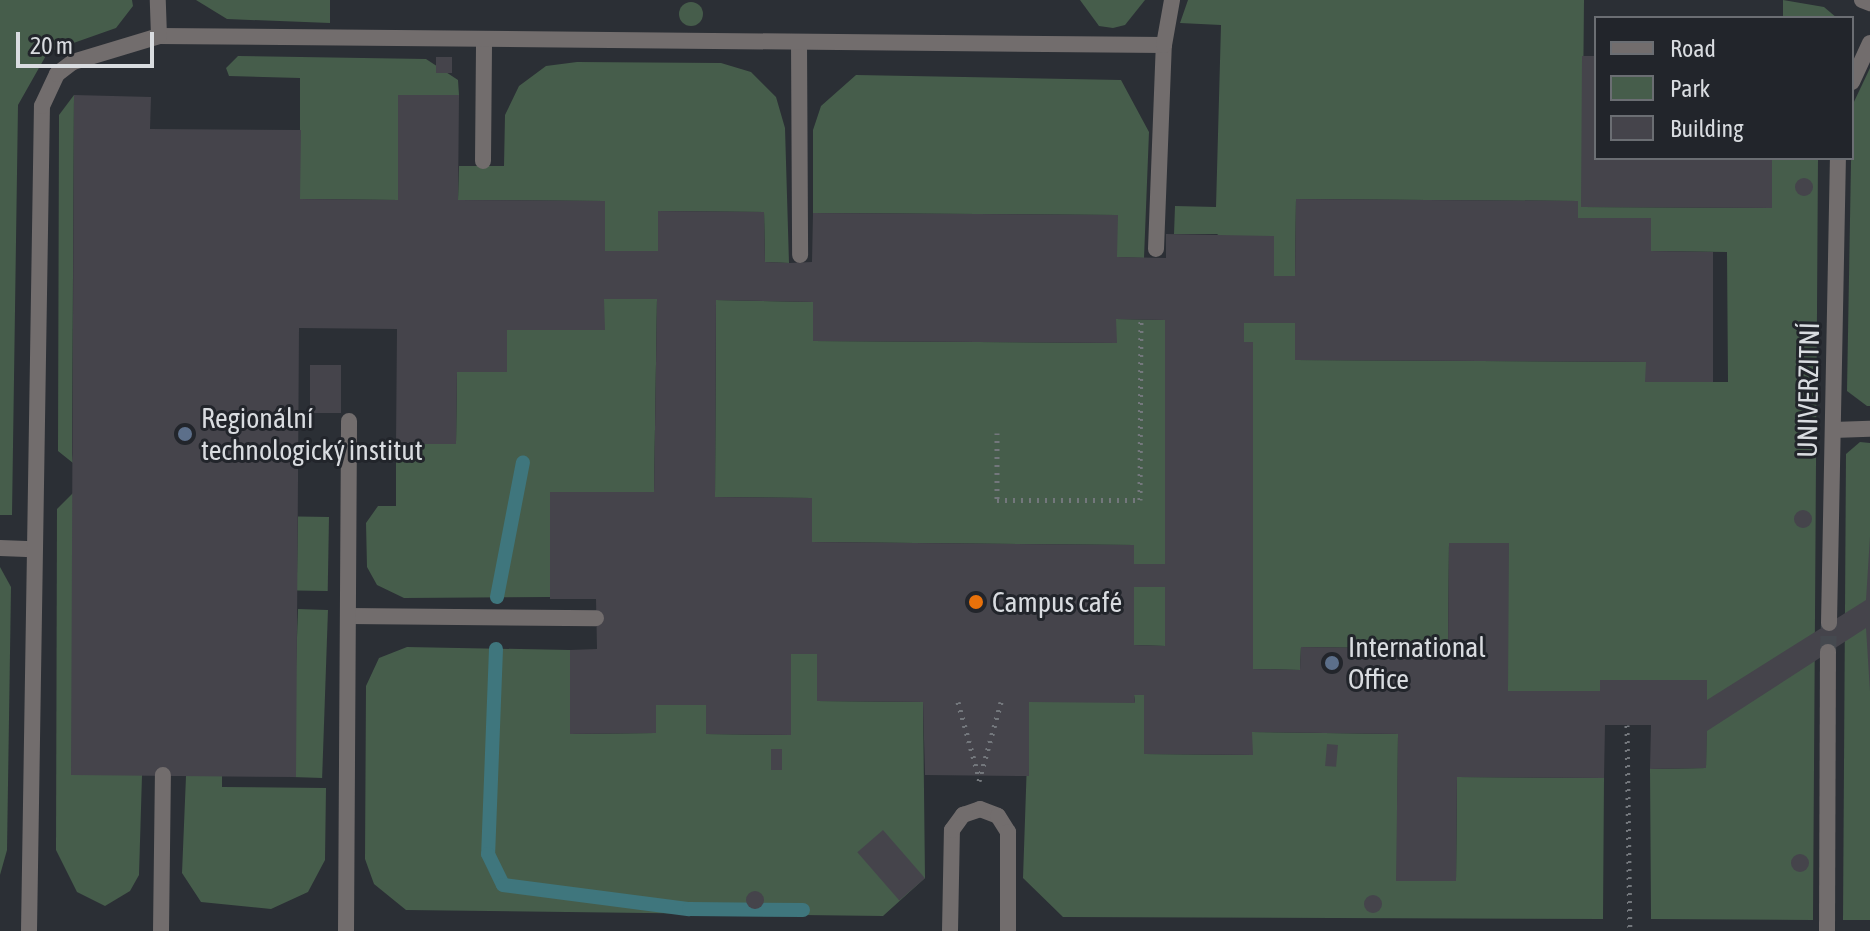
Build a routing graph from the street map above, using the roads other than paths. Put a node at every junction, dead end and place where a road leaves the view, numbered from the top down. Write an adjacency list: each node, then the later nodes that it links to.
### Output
1 (158, 0): 5 (street)
2 (1172, 0): 9 (street)
3 (1862, 0): 4 (street)
4 (1870, 3)
5 (159, 36): 6 (street); 19 (street)
6 (484, 39): 7 (street); 12 (street)
7 (799, 42): 9 (street); 14 (street)
8 (1870, 43): 10 (street)
9 (1164, 45): 13 (street)
10 (1854, 78)
11 (1838, 160): 17 (street, UNIVERZITNÍ)
12 (483, 161)
13 (1156, 249)
14 (800, 255)
15 (349, 421): 20 (street)
16 (1870, 429): 17 (street)
17 (1833, 430): 22 (street, UNIVERZITNÍ)
18 (0, 548): 19 (street)
19 (33, 549): 25 (street)
20 (349, 616): 21 (street); 27 (street)
21 (596, 618)
22 (1829, 623)
23 (1828, 652): 30 (street)
24 (163, 775): 26 (street)
25 (29, 931)
26 (161, 931)
27 (346, 931)
28 (950, 931): 29 (street)
29 (1008, 931)
30 (1827, 931)

